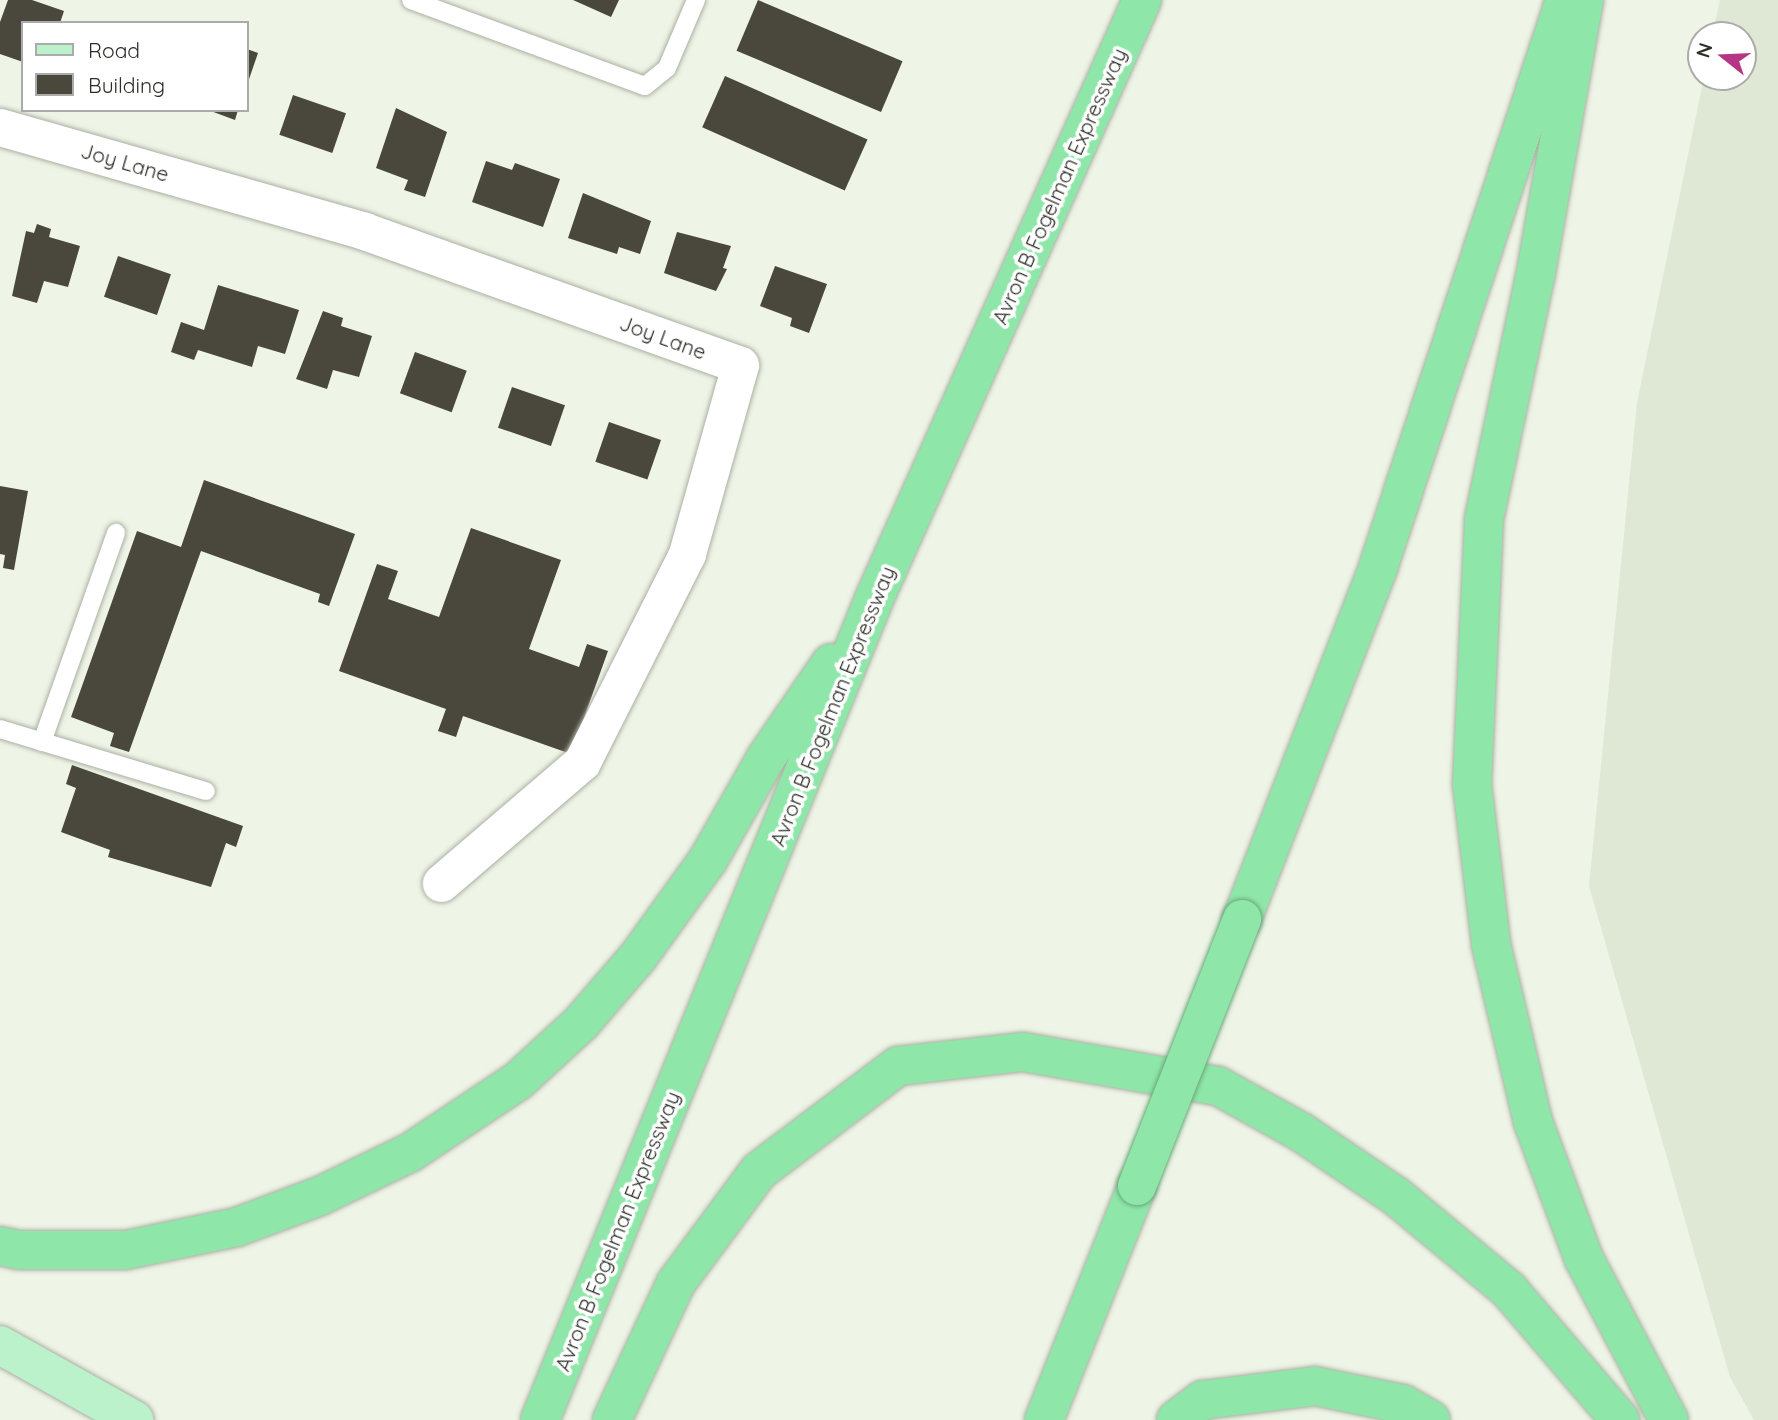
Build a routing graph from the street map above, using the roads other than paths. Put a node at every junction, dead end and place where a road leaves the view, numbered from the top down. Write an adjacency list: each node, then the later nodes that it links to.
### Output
1 (411, 0): 2 (lane)
2 (696, 0)
3 (1142, 0): 8 (highway, Avron B Fogelman Expressway)
4 (1565, 0): 18 (highway, bridge)
5 (1584, 0): 22 (highway)
6 (0, 127): 12 (street, Joy Lane)
7 (116, 533): 10 (lane)
8 (875, 597): 13 (highway); 16 (highway, Avron B Fogelman Expressway)
9 (0, 729): 10 (lane)
10 (42, 743): 11 (lane)
11 (206, 791)
12 (441, 883)
13 (0, 1246)
14 (0, 1345): 15 (main road)
15 (134, 1420)
16 (540, 1420)
17 (612, 1420): 21 (highway)
18 (1044, 1420)
19 (1176, 1420): 20 (highway)
20 (1431, 1420)
21 (1620, 1420)
22 (1669, 1420)

